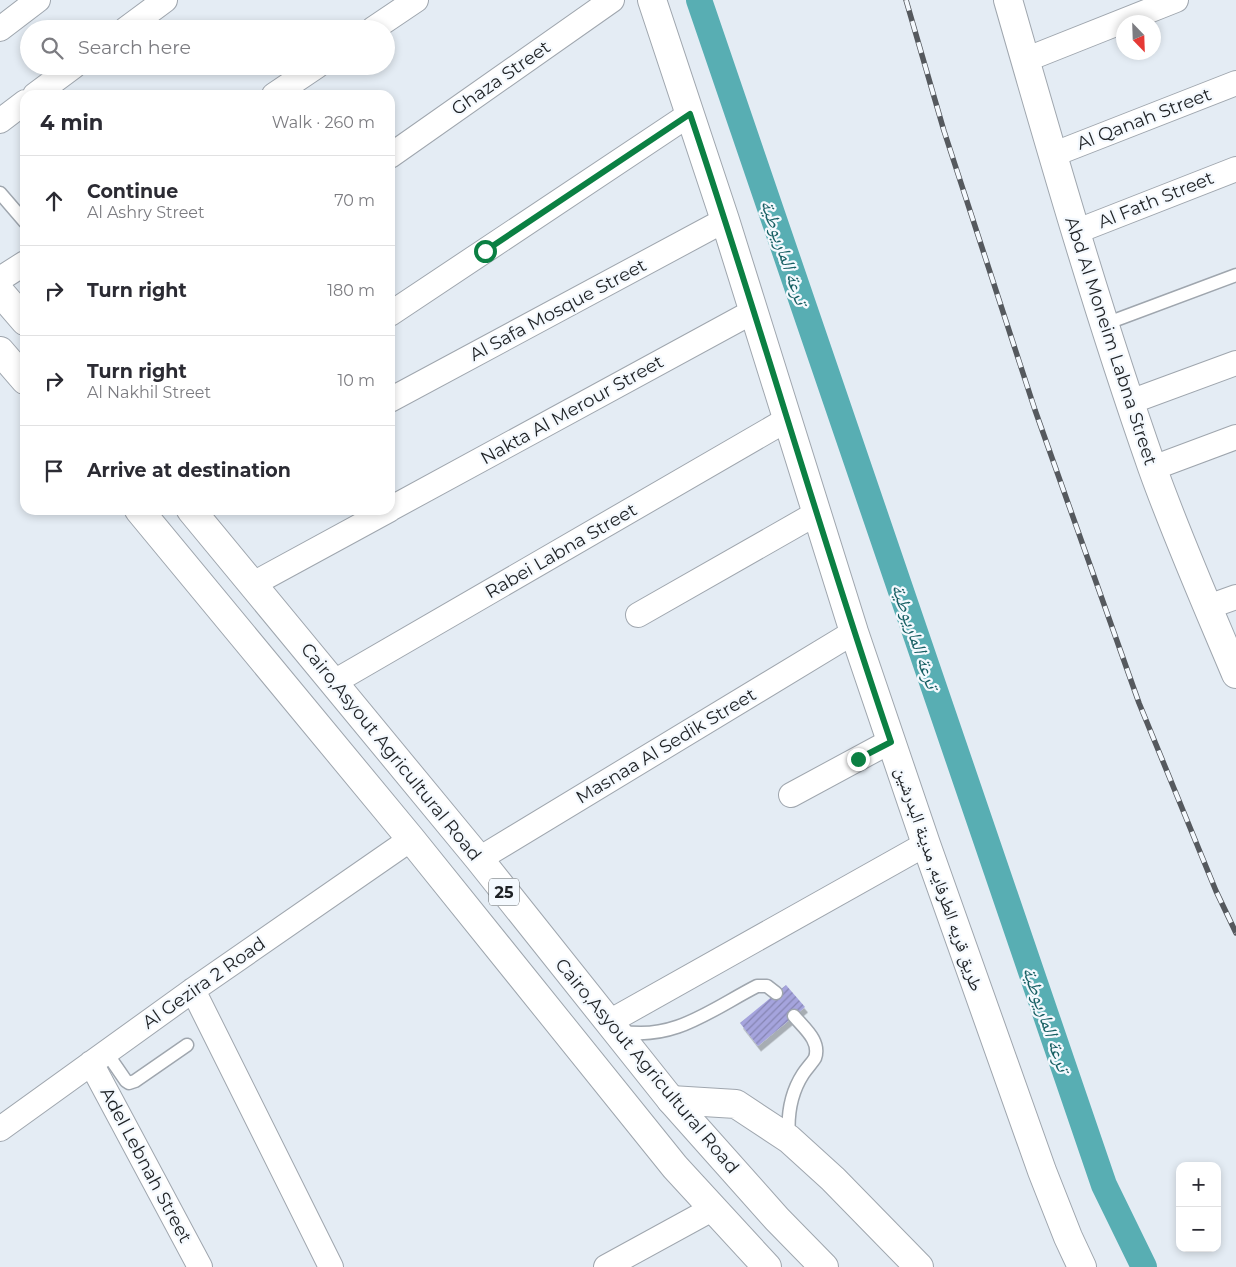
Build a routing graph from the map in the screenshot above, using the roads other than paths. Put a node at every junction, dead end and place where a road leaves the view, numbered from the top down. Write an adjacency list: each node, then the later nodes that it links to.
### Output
1 (38, 0): 10 (street)
2 (165, 0): 8 (street)
3 (416, 0): 9 (street)
4 (612, 0): 20 (street, Ghaza Street)
5 (652, 0): 18 (main road, طريق قريه الطرفايه, مدينة البدرشين)
6 (1008, 0): 11 (main road, Abd Al Moneim Labna Street)
7 (1176, 0): 11 (street)
8 (138, 20)
9 (386, 20)
10 (0, 29)
11 (1025, 60): 21 (main road, Abd Al Moneim Labna Street)
12 (62, 75): 15 (street)
13 (304, 75): 16 (street)
14 (1236, 83): 21 (street, Al Qanah Street)
15 (42, 90)
16 (281, 90)
17 (20, 106): 19 (street)
18 (690, 114): 25 (main road, طريق قريه الطرفايه, مدينة البدرشين); 31 (street)
19 (0, 121)
20 (395, 152)
21 (1052, 155): 26 (main road, Abd Al Moneim Labna Street)
22 (1236, 169): 26 (street, Al Fath Street)
23 (0, 193): 24 (lane)
24 (20, 216)
25 (725, 220): 32 (main road, طريق قريه الطرفايه, مدينة البدرشين); 38 (street, Al Safa Mosque Street)
26 (1075, 232): 34 (main road, Abd Al Moneim Labna Street)
27 (20, 265): 29 (street)
28 (1236, 275): 34 (lane)
29 (0, 279)
30 (0, 292): 33 (main road)
31 (395, 311)
32 (754, 311): 40 (main road, طريق قريه الطرفايه, مدينة البدرشين); 43 (street, Nakta Al Merour Street)
33 (20, 315)
34 (1105, 324): 39 (main road, Abd Al Moneim Labna Street)
35 (0, 352): 37 (main road)
36 (1236, 363): 39 (street)
37 (20, 374)
38 (395, 397)
39 (1130, 402): 42 (main road, Abd Al Moneim Labna Street)
40 (788, 419): 44 (main road, طريق قريه الطرفايه, مدينة البدرشين); 54 (street, Rabei Labna Street)
41 (1236, 437): 42 (street)
42 (1153, 468): 50 (main road, Abd Al Moneim Labna Street)
43 (395, 507)
44 (817, 513): 51 (street); 52 (main road, طريق قريه الطرفايه, مدينة البدرشين)
45 (143, 515): 57 (main road, 25)
46 (195, 515): 48 (main road, Cairo,Asyout Agricultural Road / 25)
47 (381, 515): 48 (street, Nakta Al Merour Street)
48 (253, 584): 54 (main road, Cairo,Asyout Agricultural Road / 25)
49 (1236, 597): 50 (street)
50 (1208, 607): 53 (main road, Abd Al Moneim Labna Street)
51 (638, 615)
52 (854, 632): 55 (main road, طريق قريه الطرفايه, مدينة البدرشين); 59 (street, Masnaa Al Sedik Street)
53 (1236, 674)
54 (334, 682): 59 (main road, Cairo,Asyout Agricultural Road / 25)
55 (891, 742): 56 (street); 58 (main road, طريق قريه الطرفايه, مدينة البدرشين)
56 (791, 795)
57 (410, 839): 60 (street, Al Gezira 2 Road); 69 (main road, 25)
58 (926, 844): 63 (street); 76 (main road, طريق قريه الطرفايه, مدينة البدرشين)
59 (478, 859): 63 (main road, Cairo,Asyout Agricultural Road / 25)
60 (193, 990): 65 (street, Al Gezira 2 Road); 71 (street)
61 (776, 993): 63 (lane)
62 (794, 1016): 68 (lane)
63 (612, 1026): 66 (main road, Cairo,Asyout Agricultural Road / 25)
64 (186, 1045): 65 (lane)
65 (99, 1058): 67 (street, Al Gezira 2 Road); 70 (street, Adel Lebnah Street)
66 (671, 1100): 68 (main road); 74 (main road, Cairo,Asyout Agricultural Road / 25)
67 (0, 1129)
68 (789, 1139): 75 (main road)
69 (712, 1209): 72 (street); 73 (main road, 25)
70 (200, 1267)
71 (331, 1267)
72 (606, 1267)
73 (767, 1267)
74 (824, 1267)
75 (919, 1267)
76 (1082, 1267)

